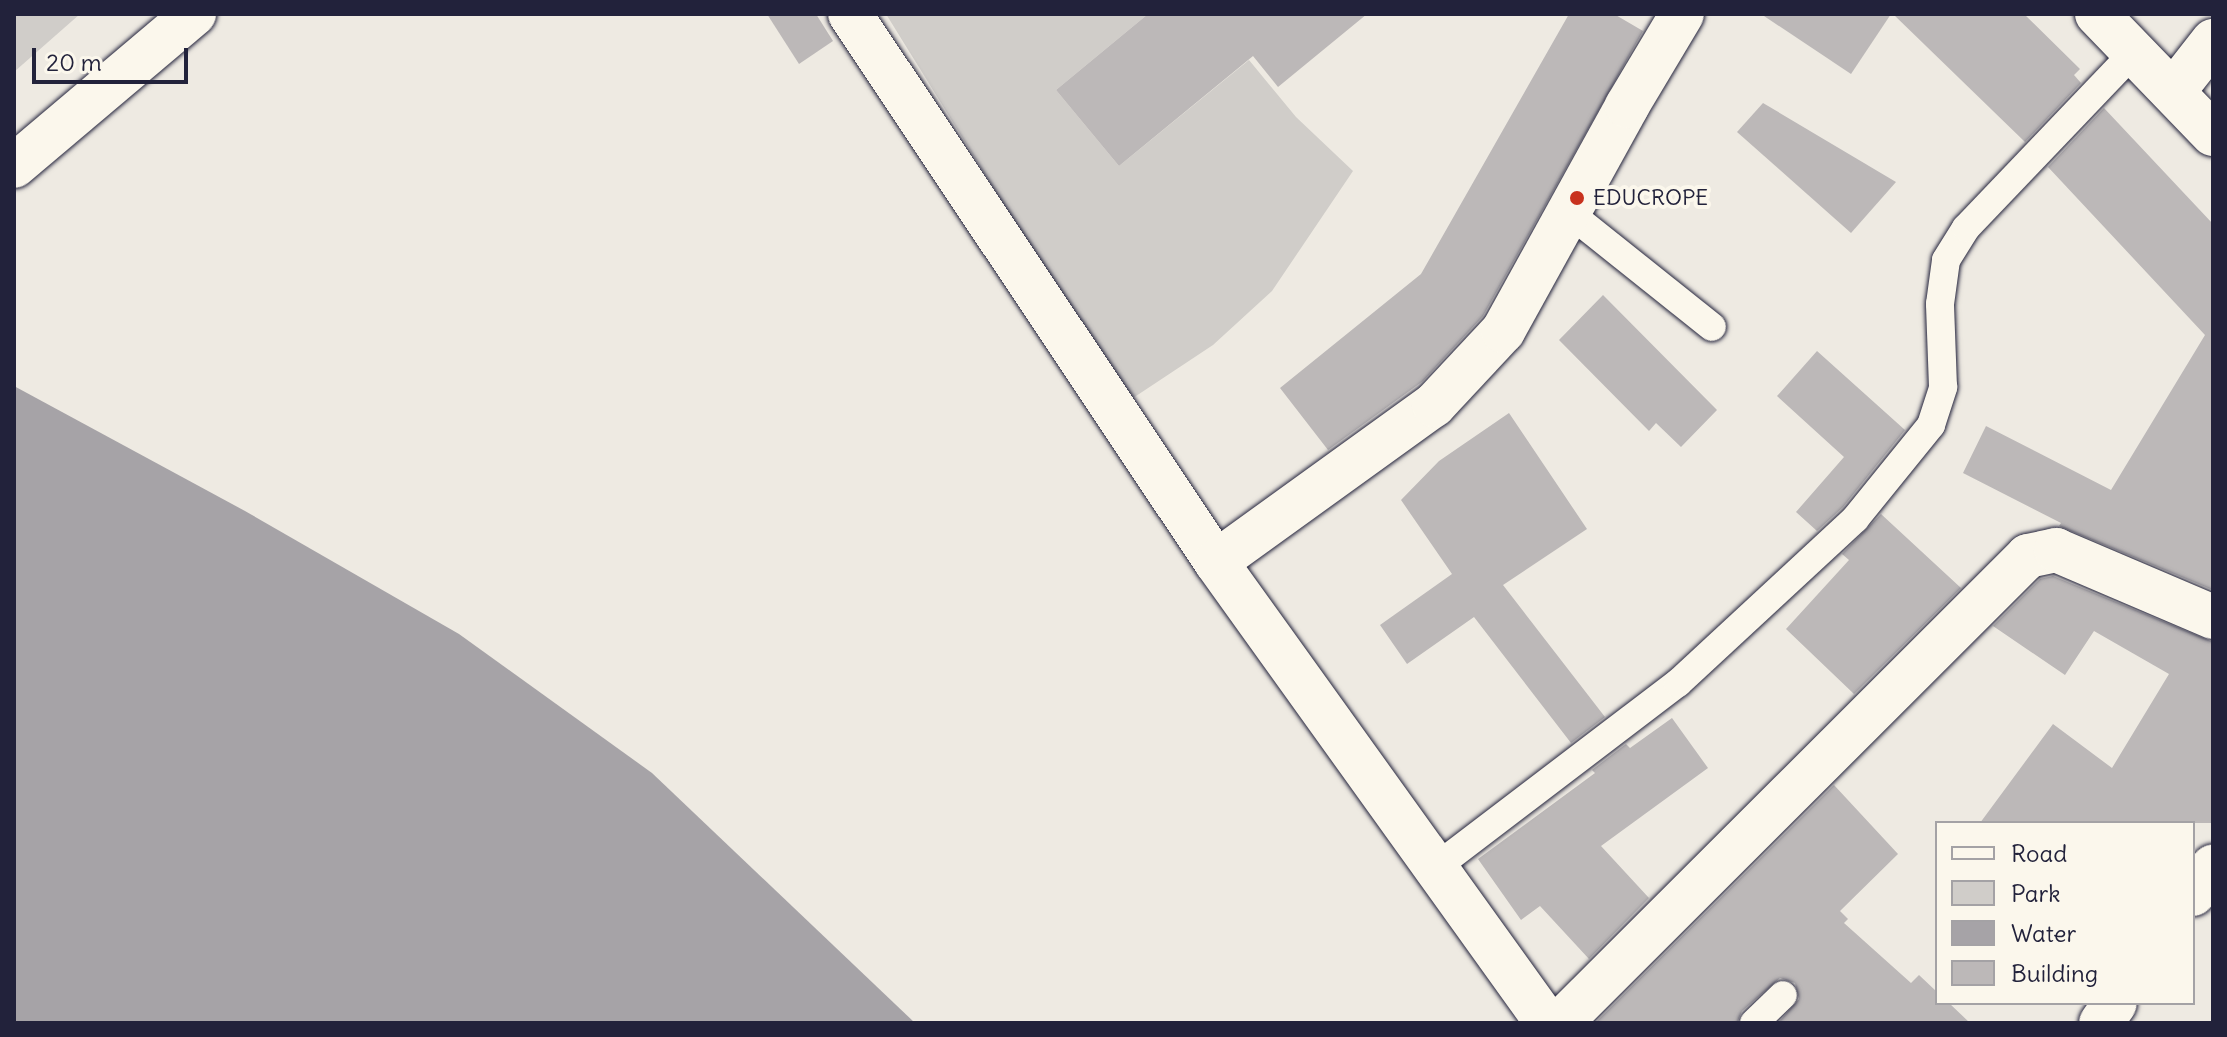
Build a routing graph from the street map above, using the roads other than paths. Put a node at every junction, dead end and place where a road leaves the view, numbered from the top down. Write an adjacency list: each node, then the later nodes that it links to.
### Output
1 (194, 14): 9 (main road)
2 (850, 14): 12 (main road)
3 (1682, 14): 10 (main road)
4 (2097, 14): 6 (main road)
5 (2213, 41): 7 (main road)
6 (2134, 52): 7 (main road); 15 (lane)
7 (2173, 92): 8 (main road)
8 (2213, 134)
9 (14, 166)
10 (1568, 212): 11 (lane); 12 (main road)
11 (1712, 327)
12 (1216, 562): 15 (main road)
13 (2213, 617): 20 (main road)
14 (2213, 866): 16 (main road)
15 (1435, 868): 19 (main road)
16 (2195, 891)
17 (1783, 995): 21 (lane)
18 (2114, 1005): 22 (main road)
19 (1547, 1023)
20 (1560, 1023)
21 (1754, 1023)
22 (2101, 1023)

